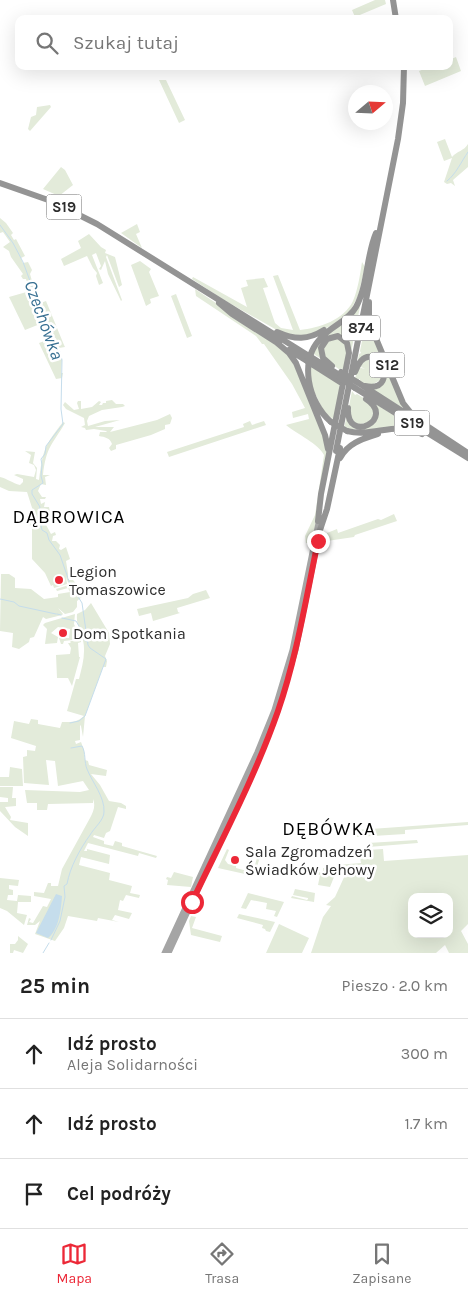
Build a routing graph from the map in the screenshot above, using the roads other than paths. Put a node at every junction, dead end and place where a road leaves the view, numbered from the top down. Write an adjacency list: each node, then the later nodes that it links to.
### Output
1 (395, 0): 2 (highway)
2 (397, 15)
3 (402, 70): 6 (highway, S12)
4 (402, 70): 7 (highway, S12)
5 (0, 184): 9 (highway, S19)
6 (386, 206): 8 (highway, S12); 21 (highway, 874)
7 (376, 233): 10 (highway); 21 (highway, 874)
8 (370, 298): 15 (highway); 19 (highway, S12)
9 (217, 299): 11 (highway); 12 (highway); 13 (highway, S19)
10 (355, 309): 11 (highway); 20 (highway, bridge)
11 (276, 331): 13 (highway)
12 (276, 342): 13 (highway); 23 (highway)
13 (310, 358): 14 (highway); 16 (highway)
14 (332, 366): 16 (highway); 23 (highway)
15 (354, 373): 17 (highway); 18 (highway)
16 (340, 377): 17 (highway, bridge)
17 (357, 386): 18 (highway); 19 (highway); 22 (highway, S19)
18 (348, 406): 24 (highway)
19 (423, 424): 22 (highway, S12)
20 (426, 436): 22 (highway); 24 (highway)
21 (334, 451): 25 (main road, 874); 26 (main road, 874)
22 (468, 457)
23 (327, 462): 25 (highway)
24 (336, 469): 26 (highway)
25 (318, 521): 27 (main road, 874)
26 (320, 530): 27 (main road, 874)
27 (315, 544): 28 (main road, 874)
28 (215, 848): 29 (main road, 874); 30 (main road, 874)
29 (164, 953)
30 (169, 953)

